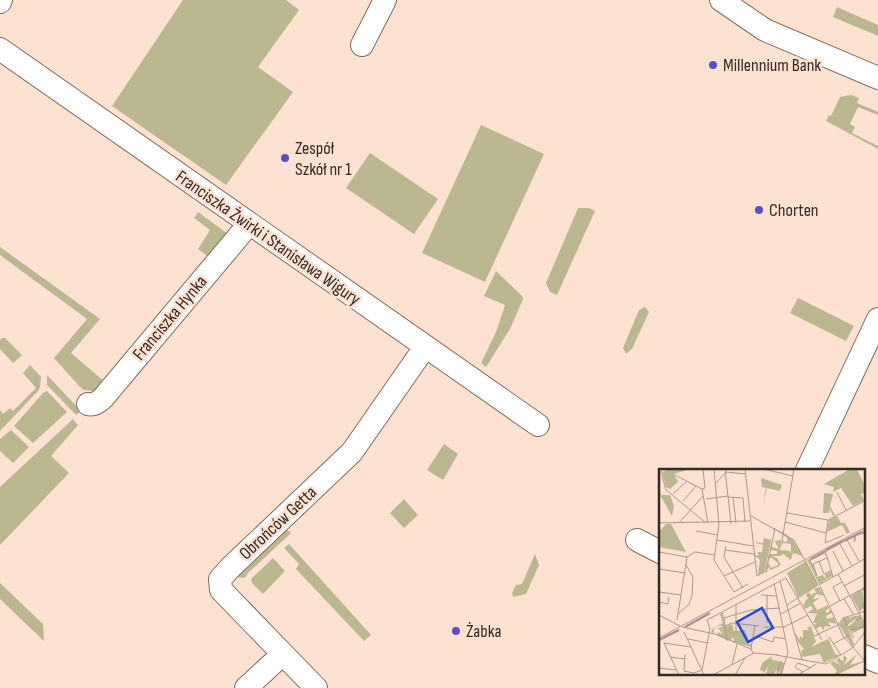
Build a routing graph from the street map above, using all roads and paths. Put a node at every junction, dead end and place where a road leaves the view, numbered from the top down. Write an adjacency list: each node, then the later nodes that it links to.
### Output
1 (385, 0): 3 (street)
2 (721, 0): 5 (street)
3 (362, 45)
4 (0, 49): 6 (street, Franciszka Żwirki i Stanisława Wigury)
5 (878, 78)
6 (249, 224): 8 (street, Franciszka Żwirki i Stanisława Wigury); 9 (street, Franciszka Hynka)
7 (878, 319): 11 (street)
8 (425, 347): 10 (street, Franciszka Żwirki i Stanisława Wigury); 14 (street, Obrońców Getta)
9 (88, 404)
10 (538, 425)
11 (807, 469)
12 (637, 540): 13 (street)
13 (659, 551)
14 (283, 654): 17 (street); 18 (street)
15 (866, 657): 16 (street)
16 (878, 662)
17 (246, 688)
18 (316, 688)

